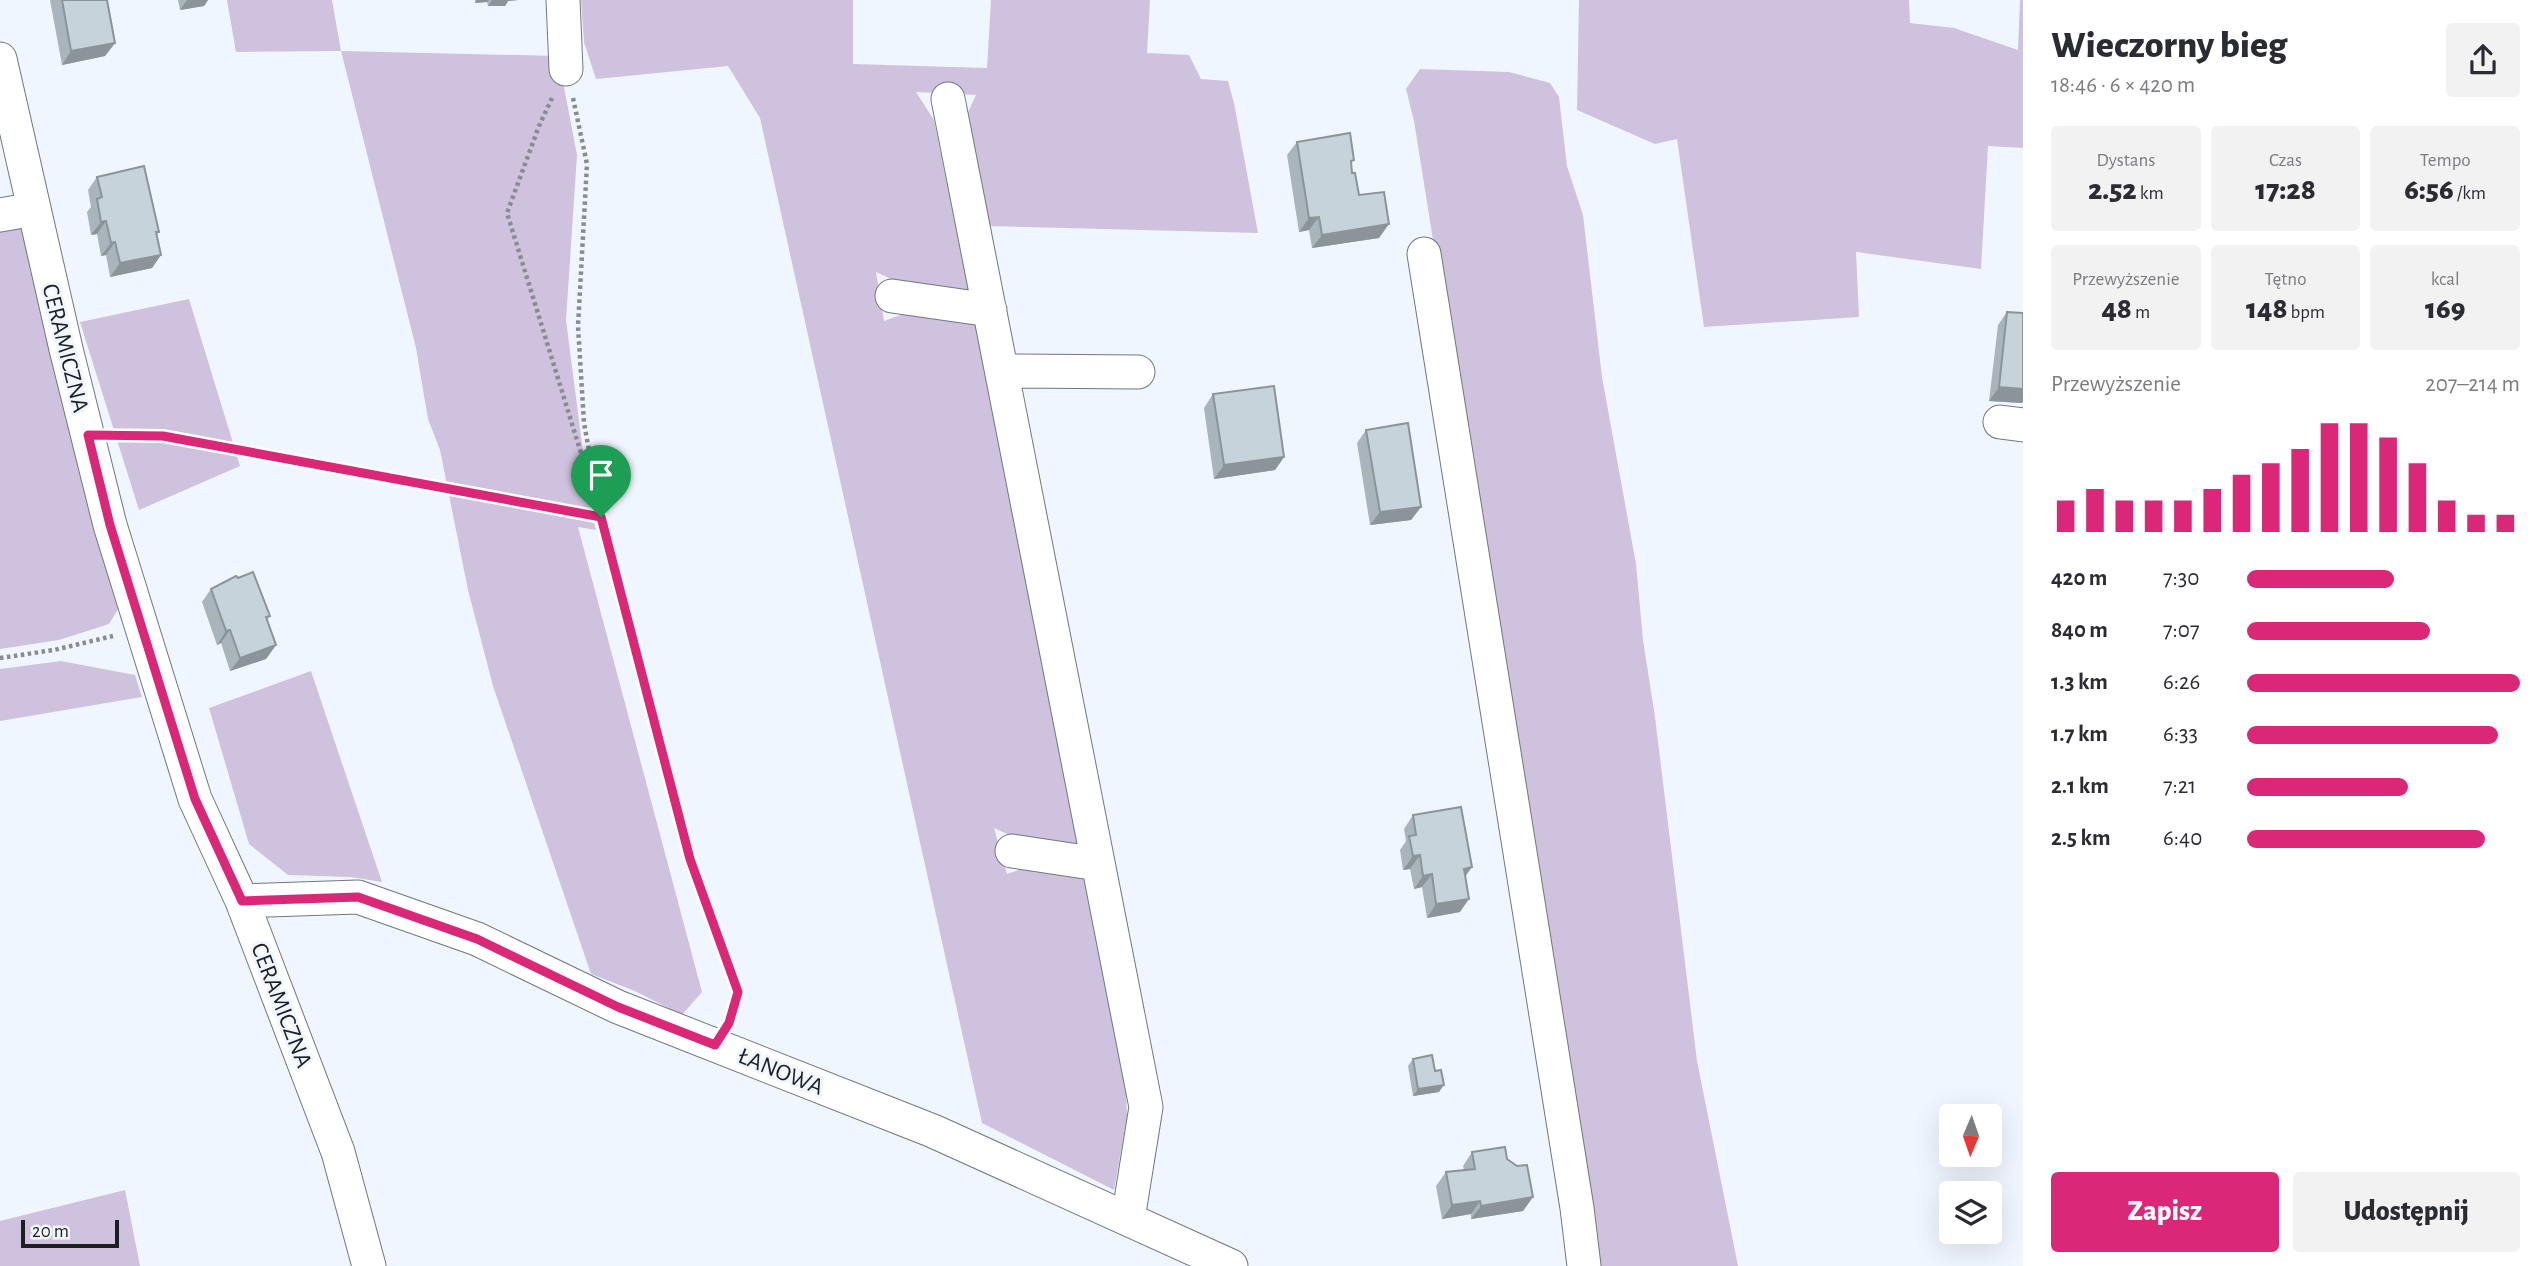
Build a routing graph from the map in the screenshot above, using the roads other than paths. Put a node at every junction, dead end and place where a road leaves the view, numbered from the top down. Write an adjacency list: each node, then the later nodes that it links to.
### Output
1 (563, 0): 3 (street)
2 (0, 59): 5 (street, CERAMICZNA)
3 (566, 69)
4 (948, 99): 9 (street)
5 (34, 209): 6 (street); 14 (street, CERAMICZNA)
6 (0, 215)
7 (1424, 254): 18 (street)
8 (892, 296): 9 (street)
9 (990, 310): 10 (street)
10 (1002, 370): 11 (street); 13 (street)
11 (1138, 372)
12 (1012, 851): 13 (street)
13 (1098, 864): 15 (street)
14 (242, 901): 15 (street, ŁANOWA); 16 (street, CERAMICZNA)
15 (1128, 1219): 17 (street, ŁANOWA)
16 (369, 1266)
17 (1231, 1266)
18 (1584, 1266)

